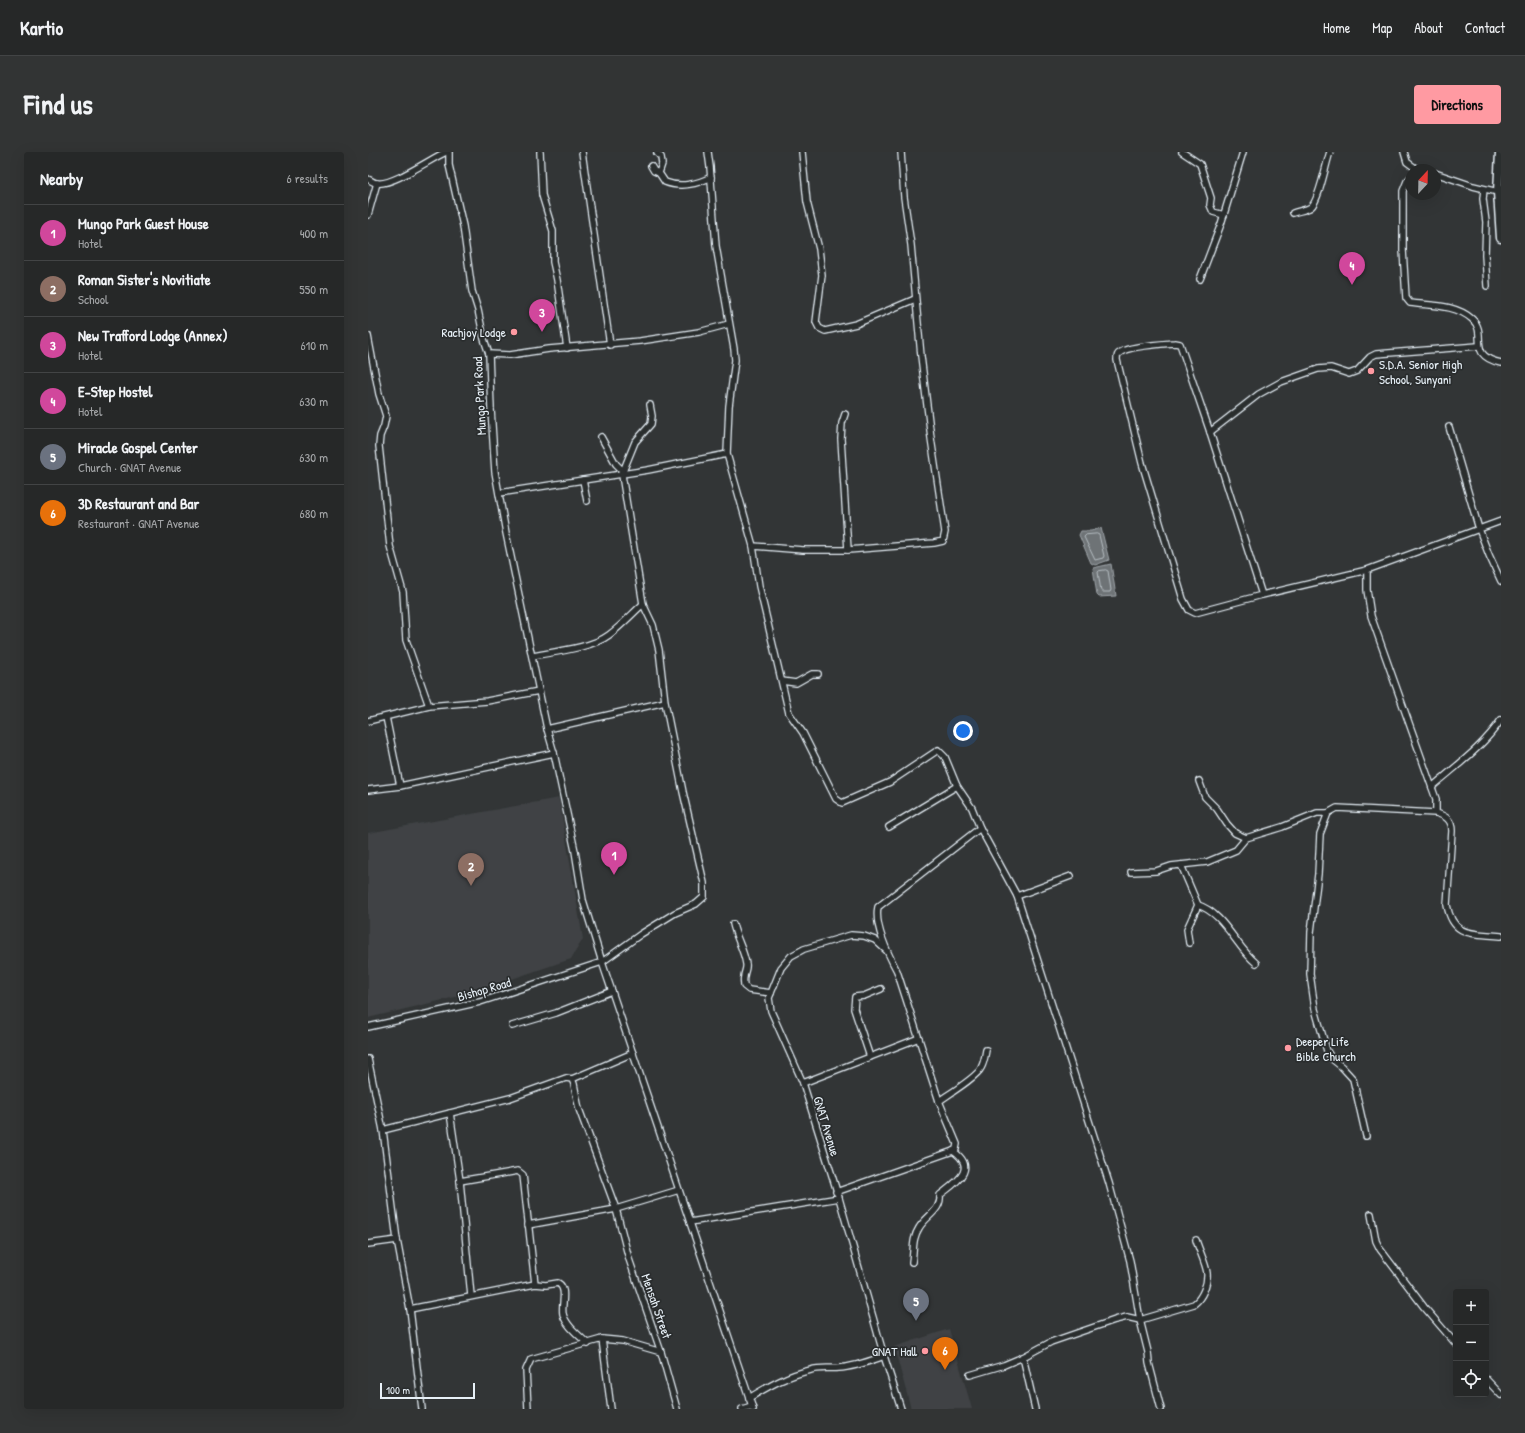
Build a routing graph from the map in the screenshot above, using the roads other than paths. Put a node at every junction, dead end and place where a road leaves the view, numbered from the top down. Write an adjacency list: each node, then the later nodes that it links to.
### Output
1 (447, 152): 19 (street); 35 (street, Mungo Park Road)
2 (540, 152): 34 (street)
3 (582, 152): 32 (street)
4 (708, 152): 17 (street)
5 (802, 152): 29 (street)
6 (901, 152): 29 (street)
7 (1182, 152): 25 (street)
8 (1243, 152): 25 (street)
9 (1330, 152): 23 (street)
10 (1404, 152): 13 (street)
11 (1500, 152): 22 (main road)
12 (657, 153): 15 (street)
13 (1410, 164)
14 (651, 166): 15 (street)
15 (659, 173): 17 (street)
16 (1441, 175): 21 (street)
17 (711, 177): 30 (street)
18 (368, 179): 19 (street)
19 (377, 183): 24 (street)
20 (1405, 184): 33 (street)
21 (1484, 189): 22 (street); 28 (street)
22 (1498, 192): 26 (main road)
23 (1293, 213)
24 (368, 215)
25 (1224, 215): 27 (street)
26 (1501, 238)
27 (1200, 279)
28 (1487, 286)
29 (915, 299): 50 (street)
30 (729, 324): 32 (street); 42 (street)
31 (368, 336): 60 (street)
32 (610, 344): 34 (street)
33 (1478, 346): 36 (street); 40 (street)
34 (567, 348): 35 (street)
35 (489, 354): 45 (street, Mungo Park Road)
36 (1501, 363)
37 (650, 405): 43 (street)
38 (844, 414): 50 (street)
39 (1449, 427): 48 (street)
40 (1210, 432): 53 (street); 53 (street)
41 (601, 437): 43 (street)
42 (727, 454): 43 (street); 49 (street)
43 (622, 474): 44 (street); 54 (street)
44 (583, 480): 45 (street); 46 (street)
45 (499, 493): 55 (street, Mungo Park Road)
46 (587, 501)
47 (1501, 521): 48 (street)
48 (1479, 529): 51 (street); 52 (street)
49 (753, 546): 50 (street); 57 (street)
50 (848, 550)
51 (1367, 570): 53 (street); 69 (street)
52 (1501, 581)
53 (1262, 595)
54 (643, 604): 55 (street); 59 (street)
55 (532, 656): 58 (street, Mungo Park Road)
56 (818, 674): 57 (street)
57 (782, 682): 68 (street)
58 (539, 691): 60 (street); 64 (street, Mungo Park Road)
59 (665, 702): 64 (street); 85 (street, Bishop Road)
60 (429, 706): 61 (street)
61 (386, 717): 63 (street); 67 (street)
62 (1501, 720): 69 (street)
63 (368, 721)
64 (546, 729): 65 (street, Mungo Park Road)
65 (554, 753): 67 (street); 85 (street, Mungo Park Road)
66 (1199, 781): 75 (street)
67 (400, 786): 70 (street)
68 (957, 786): 73 (street); 74 (street)
69 (1432, 787): 72 (street)
70 (368, 790)
71 (1328, 813): 72 (street); 75 (street); 102 (street)
72 (1436, 813): 82 (street)
73 (889, 827)
74 (980, 828): 79 (street); 84 (street)
75 (1246, 838): 76 (street)
76 (1181, 865): 77 (street); 80 (street)
77 (1132, 872)
78 (1071, 876): 79 (street)
79 (1017, 896): 119 (street)
80 (1198, 904): 83 (street); 86 (street)
81 (733, 924): 89 (street)
82 (1501, 936)
83 (1189, 943)
84 (887, 951): 89 (street, GNAT Avenue); 92 (street)
85 (602, 962): 88 (street, Mungo Park Road); 91 (street, Bishop Road)
86 (1256, 963)
87 (881, 989): 95 (street)
88 (612, 991): 90 (street); 94 (street, Mungo Park Road)
89 (771, 993): 98 (street, GNAT Avenue)
90 (512, 1026)
91 (368, 1027)
92 (919, 1038): 95 (street); 99 (street)
93 (986, 1050): 99 (street)
94 (633, 1054): 97 (street); 105 (street, Mungo Park Road)
95 (870, 1057): 98 (street)
96 (368, 1058): 101 (street)
97 (572, 1079): 100 (street); 108 (street, Mensah Street)
98 (802, 1083): 106 (street, GNAT Avenue)
99 (939, 1101): 103 (street)
100 (450, 1113): 101 (street); 104 (street)
101 (383, 1130): 112 (street)
102 (1366, 1136)
103 (953, 1152): 106 (street); 115 (street)
104 (460, 1181): 111 (street); 117 (street)
105 (679, 1190): 108 (street); 110 (street, Mungo Park Road)
106 (836, 1192): 107 (street, GNAT Avenue)
107 (839, 1198): 110 (street); 124 (street, GNAT Avenue)
108 (616, 1209): 111 (street); 123 (street, Mensah Street)
109 (1371, 1214): 121 (street)
110 (690, 1222): 129 (street, Mungo Park Road)
111 (528, 1225): 116 (street)
112 (397, 1240): 114 (street); 118 (street)
113 (1196, 1240): 119 (street)
114 (368, 1244)
115 (912, 1262)
116 (535, 1284): 117 (street); 122 (street)
117 (471, 1296): 118 (street)
118 (410, 1309): 131 (street)
119 (1140, 1320): 125 (street); 138 (street)
120 (602, 1339): 122 (street); 123 (street); 133 (street)
121 (1453, 1341)
122 (588, 1344): 132 (street)
123 (661, 1352): 134 (street, Mensah Street)
124 (884, 1356): 129 (street); 136 (street, GNAT Avenue)
125 (1023, 1357): 126 (street); 137 (street)
126 (970, 1375)
127 (1489, 1382): 128 (street)
128 (1501, 1395)
129 (749, 1398): 130 (street, Mungo Park Road)
130 (752, 1407): 135 (street)
131 (422, 1409)
132 (528, 1409)
133 (611, 1409)
134 (678, 1409)
135 (742, 1409)
136 (901, 1409)
137 (1035, 1409)
138 (1161, 1409)

